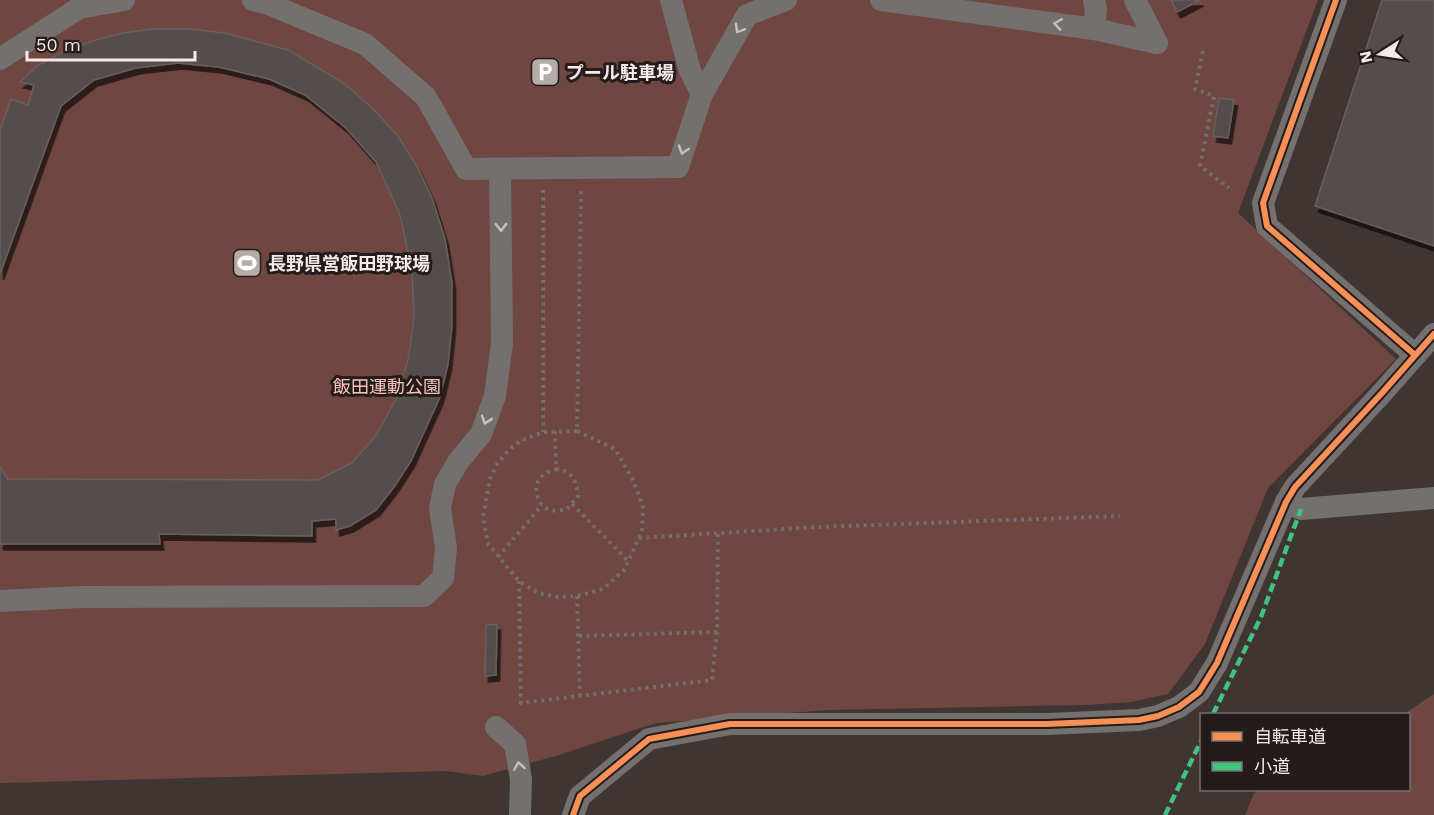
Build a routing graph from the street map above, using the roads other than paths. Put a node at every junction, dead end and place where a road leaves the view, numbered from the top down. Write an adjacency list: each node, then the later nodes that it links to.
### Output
1 (124, 0): 10 (street)
2 (253, 0): 12 (street)
3 (671, 0): 11 (street)
4 (786, 0): 11 (street, one-way to 11)
5 (881, 0): 9 (street, one-way to 5)
6 (1094, 0): 9 (street)
7 (1135, 0): 9 (street)
8 (1336, 0): 14 (street)
9 (1094, 29)
10 (0, 59)
11 (702, 94): 12 (street, one-way to 12)
12 (500, 169): 17 (street, one-way to 17)
13 (1434, 334): 14 (street)
14 (1415, 355): 16 (street)
15 (1434, 498): 16 (street)
16 (1286, 502): 19 (street)
17 (0, 601)
18 (496, 727): 20 (street, one-way to 18)
19 (576, 806)
20 (520, 815)

